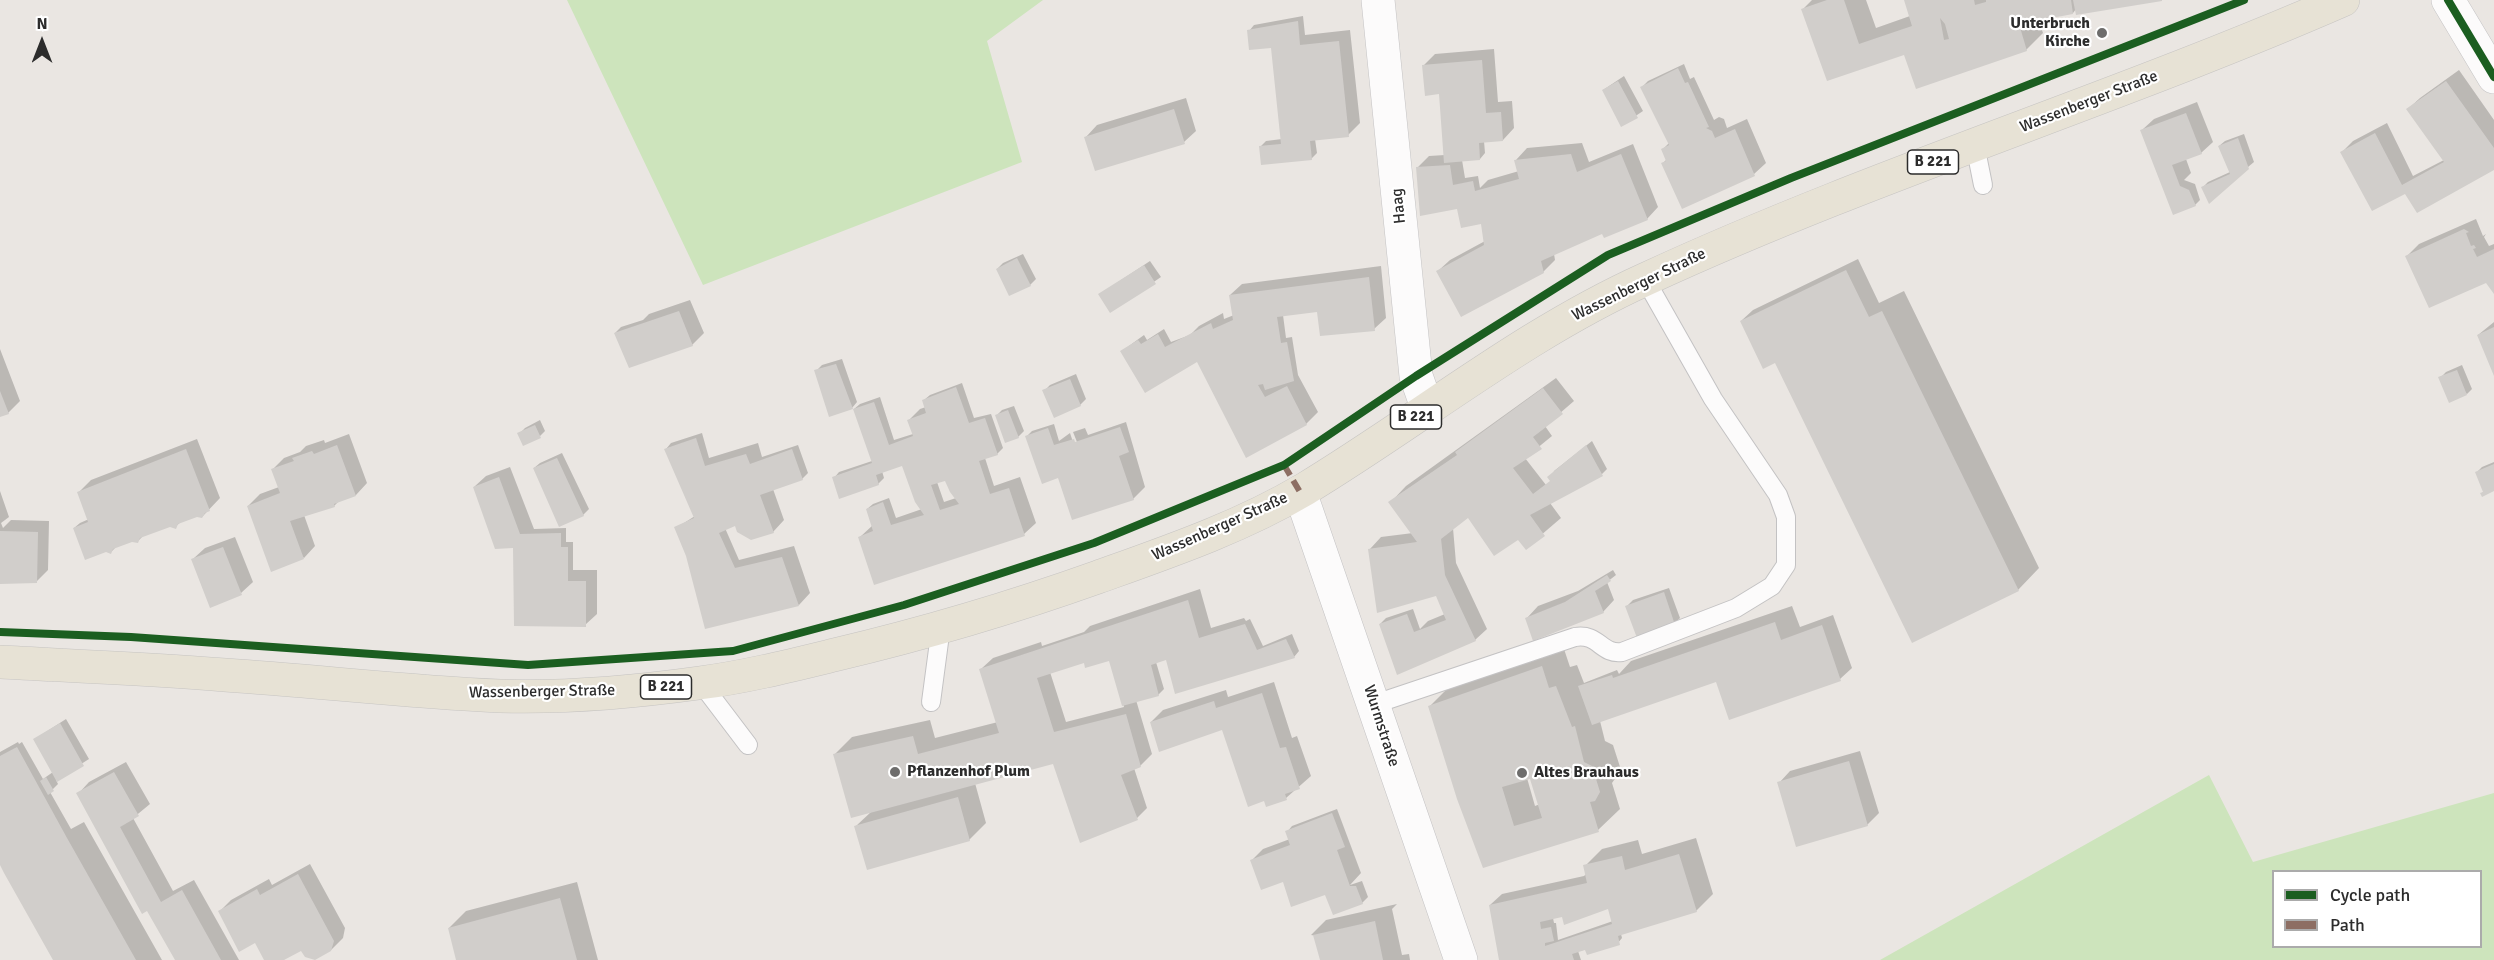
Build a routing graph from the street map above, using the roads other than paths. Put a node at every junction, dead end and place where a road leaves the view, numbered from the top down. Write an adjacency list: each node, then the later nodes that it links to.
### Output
1 (1378, 0): 8 (street, Haag)
2 (2343, 0): 5 (main road, Wassenberger Straße / B 221)
3 (2448, 0): 4 (street)
4 (2494, 77)
5 (1974, 146): 6 (lane); 7 (main road, Wassenberger Straße / B 221)
6 (1983, 185)
7 (1645, 279): 8 (main road, Wassenberger Straße / B 221); 14 (lane)
8 (1428, 410): 9 (main road, Wassenberger Straße / B 221)
9 (1300, 492): 10 (main road, Wassenberger Straße / B 221); 14 (street, Wurmstraße)
10 (941, 627): 12 (main road, Wassenberger Straße / B 221); 13 (lane)
11 (0, 662): 12 (main road, Wassenberger Straße / B 221)
12 (701, 683): 15 (lane)
13 (931, 702)
14 (1375, 704): 16 (street, Wurmstraße)
15 (748, 745)
16 (1461, 960)

